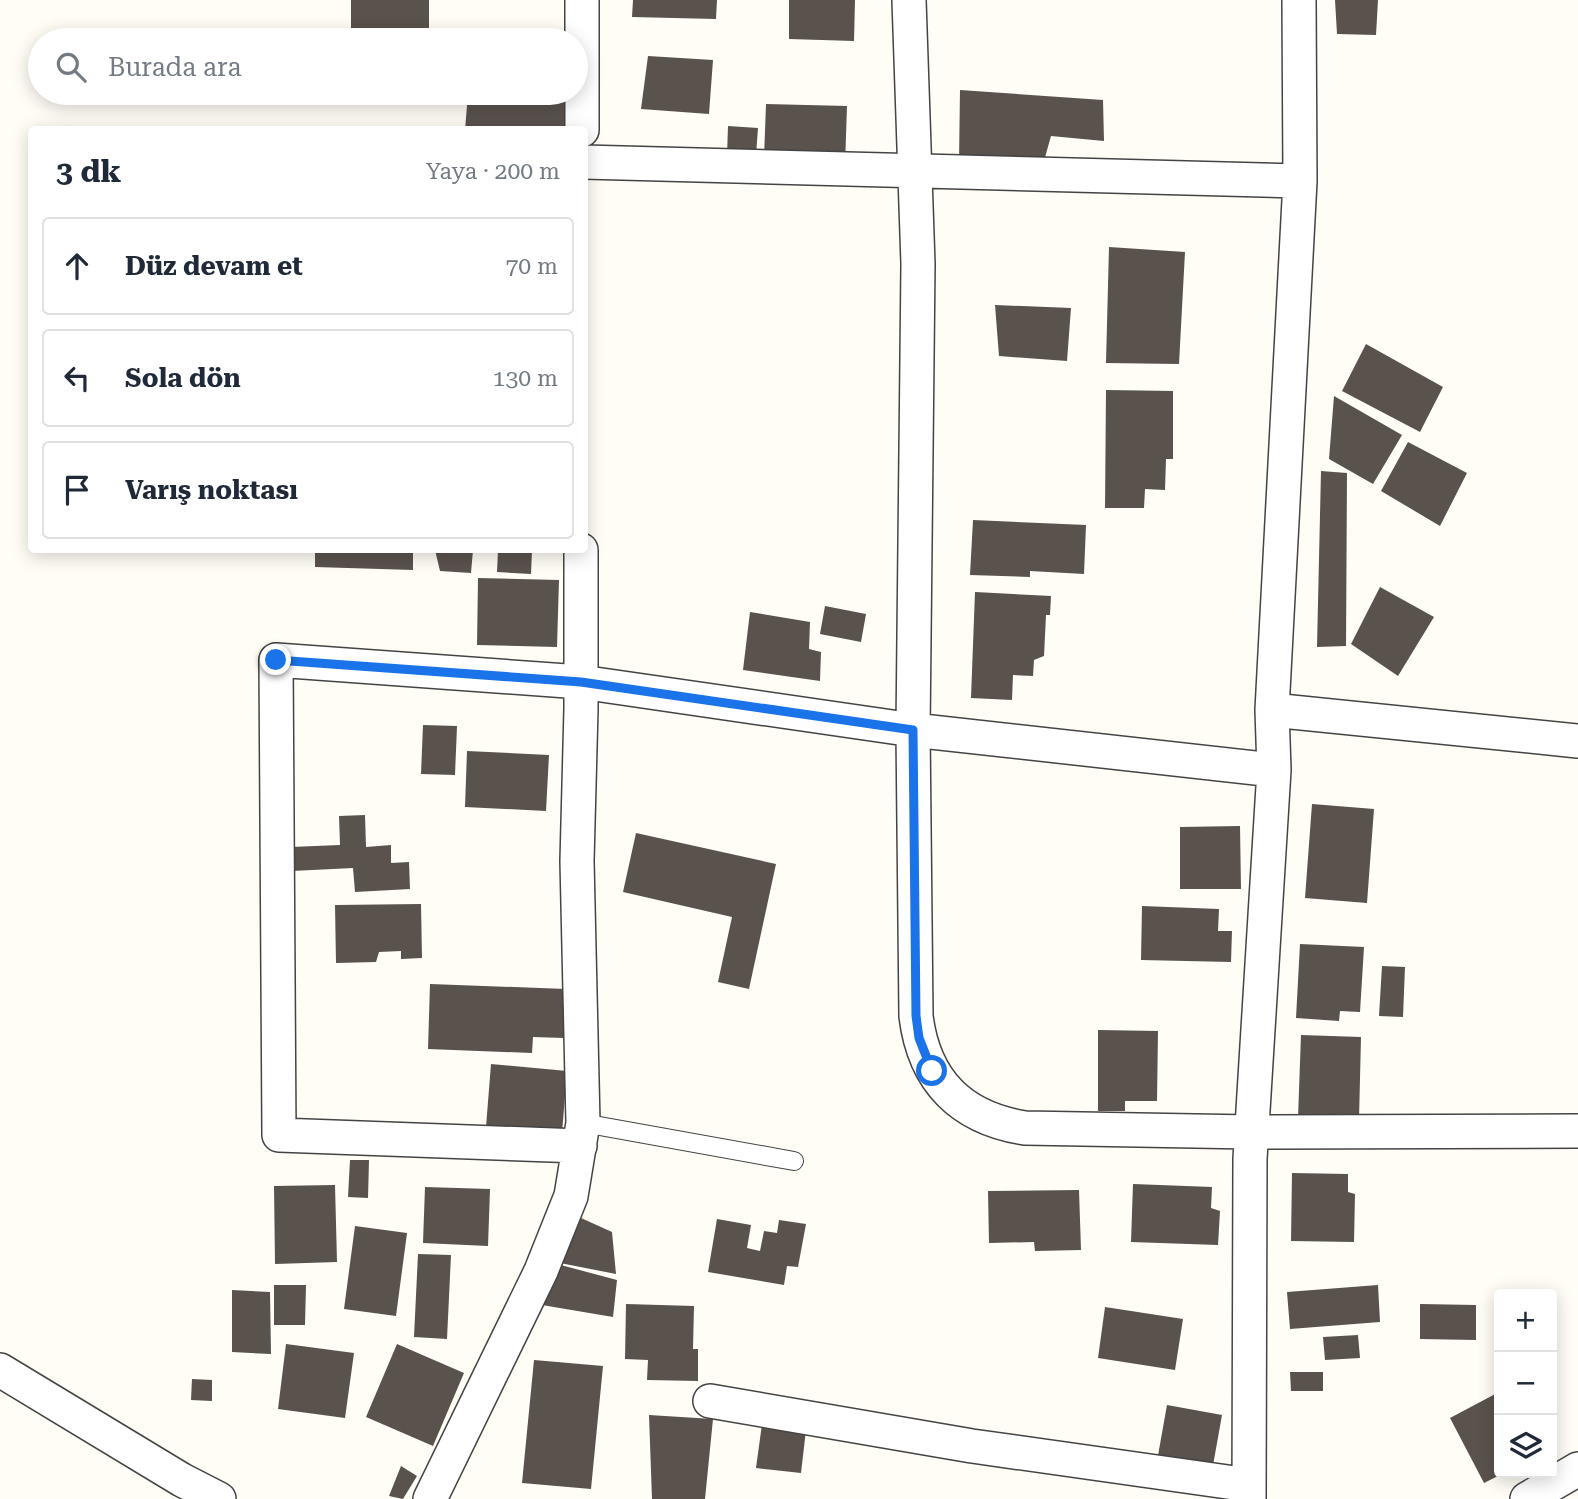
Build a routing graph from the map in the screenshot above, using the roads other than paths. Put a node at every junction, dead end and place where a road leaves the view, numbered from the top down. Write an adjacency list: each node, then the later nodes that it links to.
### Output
1 (582, 0): 4 (street)
2 (909, 0): 8 (street)
3 (1299, 0): 9 (street)
4 (582, 28)
5 (582, 105): 6 (street)
6 (582, 126)
7 (588, 162): 8 (street)
8 (914, 172): 9 (street); 13 (street)
9 (1300, 181): 12 (street)
10 (581, 553): 11 (street)
11 (581, 682): 13 (street); 18 (street); 18 (street)
12 (1272, 710): 14 (street); 15 (street)
13 (913, 730): 15 (street); 17 (street)
14 (1578, 741)
15 (1274, 770): 17 (street)
16 (1578, 1131): 17 (street)
17 (1251, 1132): 23 (street)
18 (582, 1134): 19 (lane); 25 (street)
19 (794, 1161)
20 (0, 1370): 24 (street)
21 (710, 1401): 23 (street)
22 (1578, 1469): 26 (street)
23 (1249, 1492)
24 (219, 1499)
25 (430, 1499)
26 (1527, 1499)

